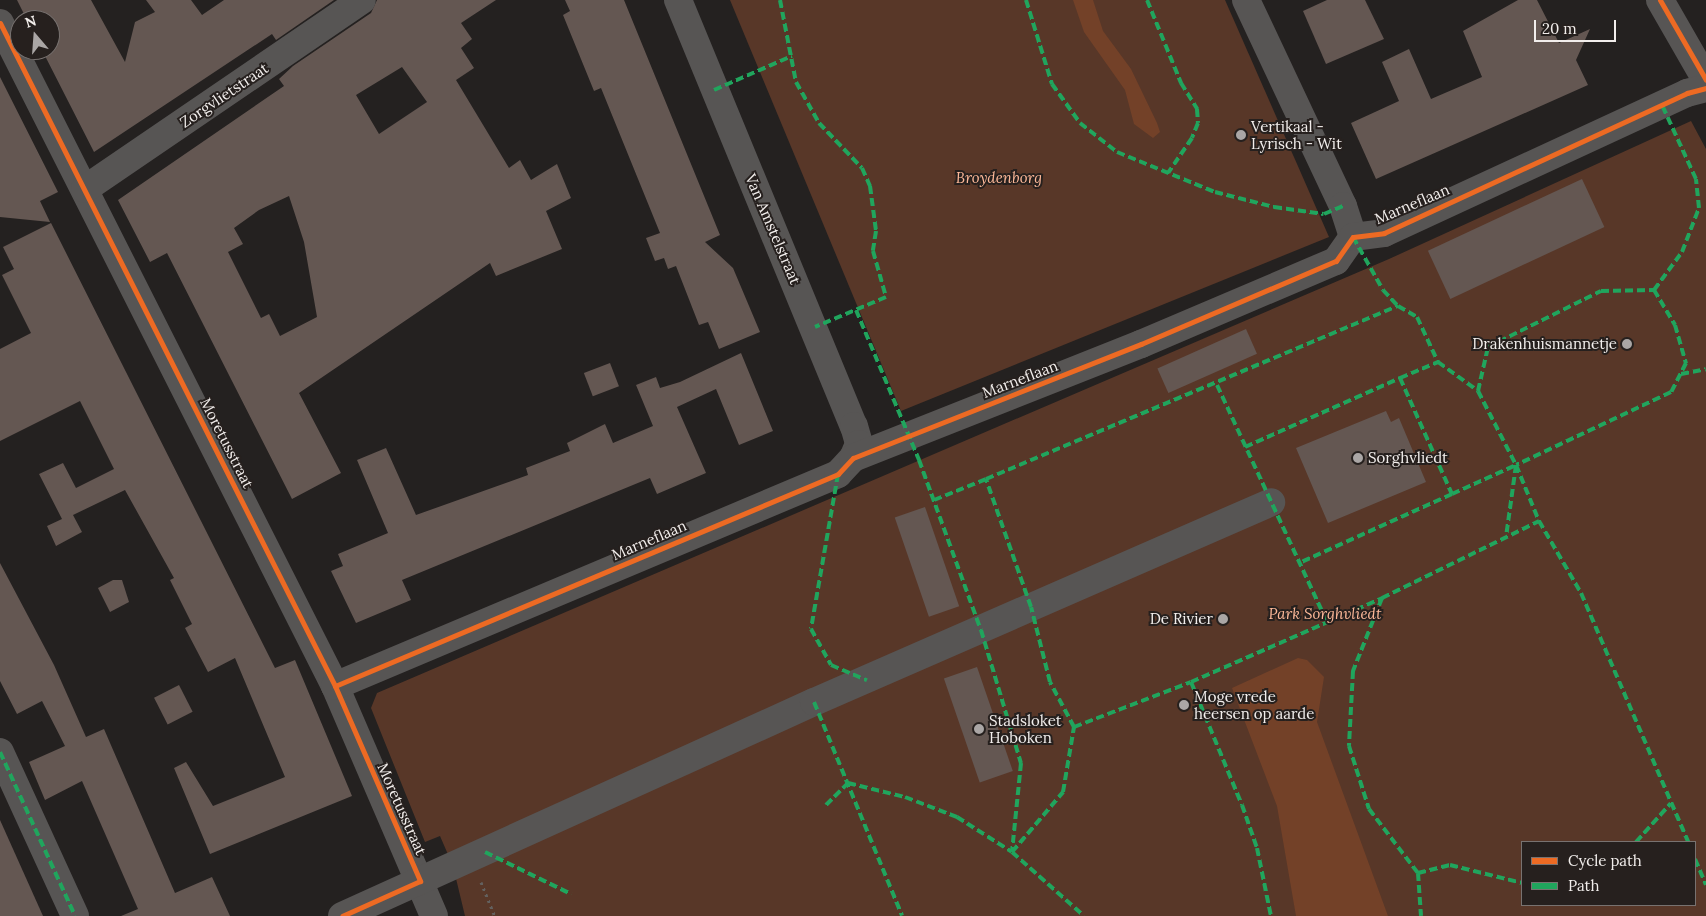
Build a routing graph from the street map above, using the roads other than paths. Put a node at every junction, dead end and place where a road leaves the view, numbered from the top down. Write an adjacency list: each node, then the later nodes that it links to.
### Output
1 (362, 0): 8 (street, Zorgvlietstraat)
2 (678, 0): 10 (street, Van Amstelstraat)
3 (1246, 0): 9 (street)
4 (1660, 0): 6 (street)
5 (0, 23): 8 (street, Moretusstraat)
6 (1706, 80)
7 (1706, 88): 9 (street, Marneflaan)
8 (86, 189): 12 (street, Moretusstraat)
9 (1353, 237): 10 (street, Marneflaan)
10 (853, 458): 12 (street, Marneflaan)
11 (1271, 502): 14 (street)
12 (335, 686): 14 (street, Moretusstraat)
13 (0, 752): 15 (street)
14 (420, 881): 16 (street); 17 (street, Moretusstraat)
15 (75, 916)
16 (342, 916)
17 (434, 916)

